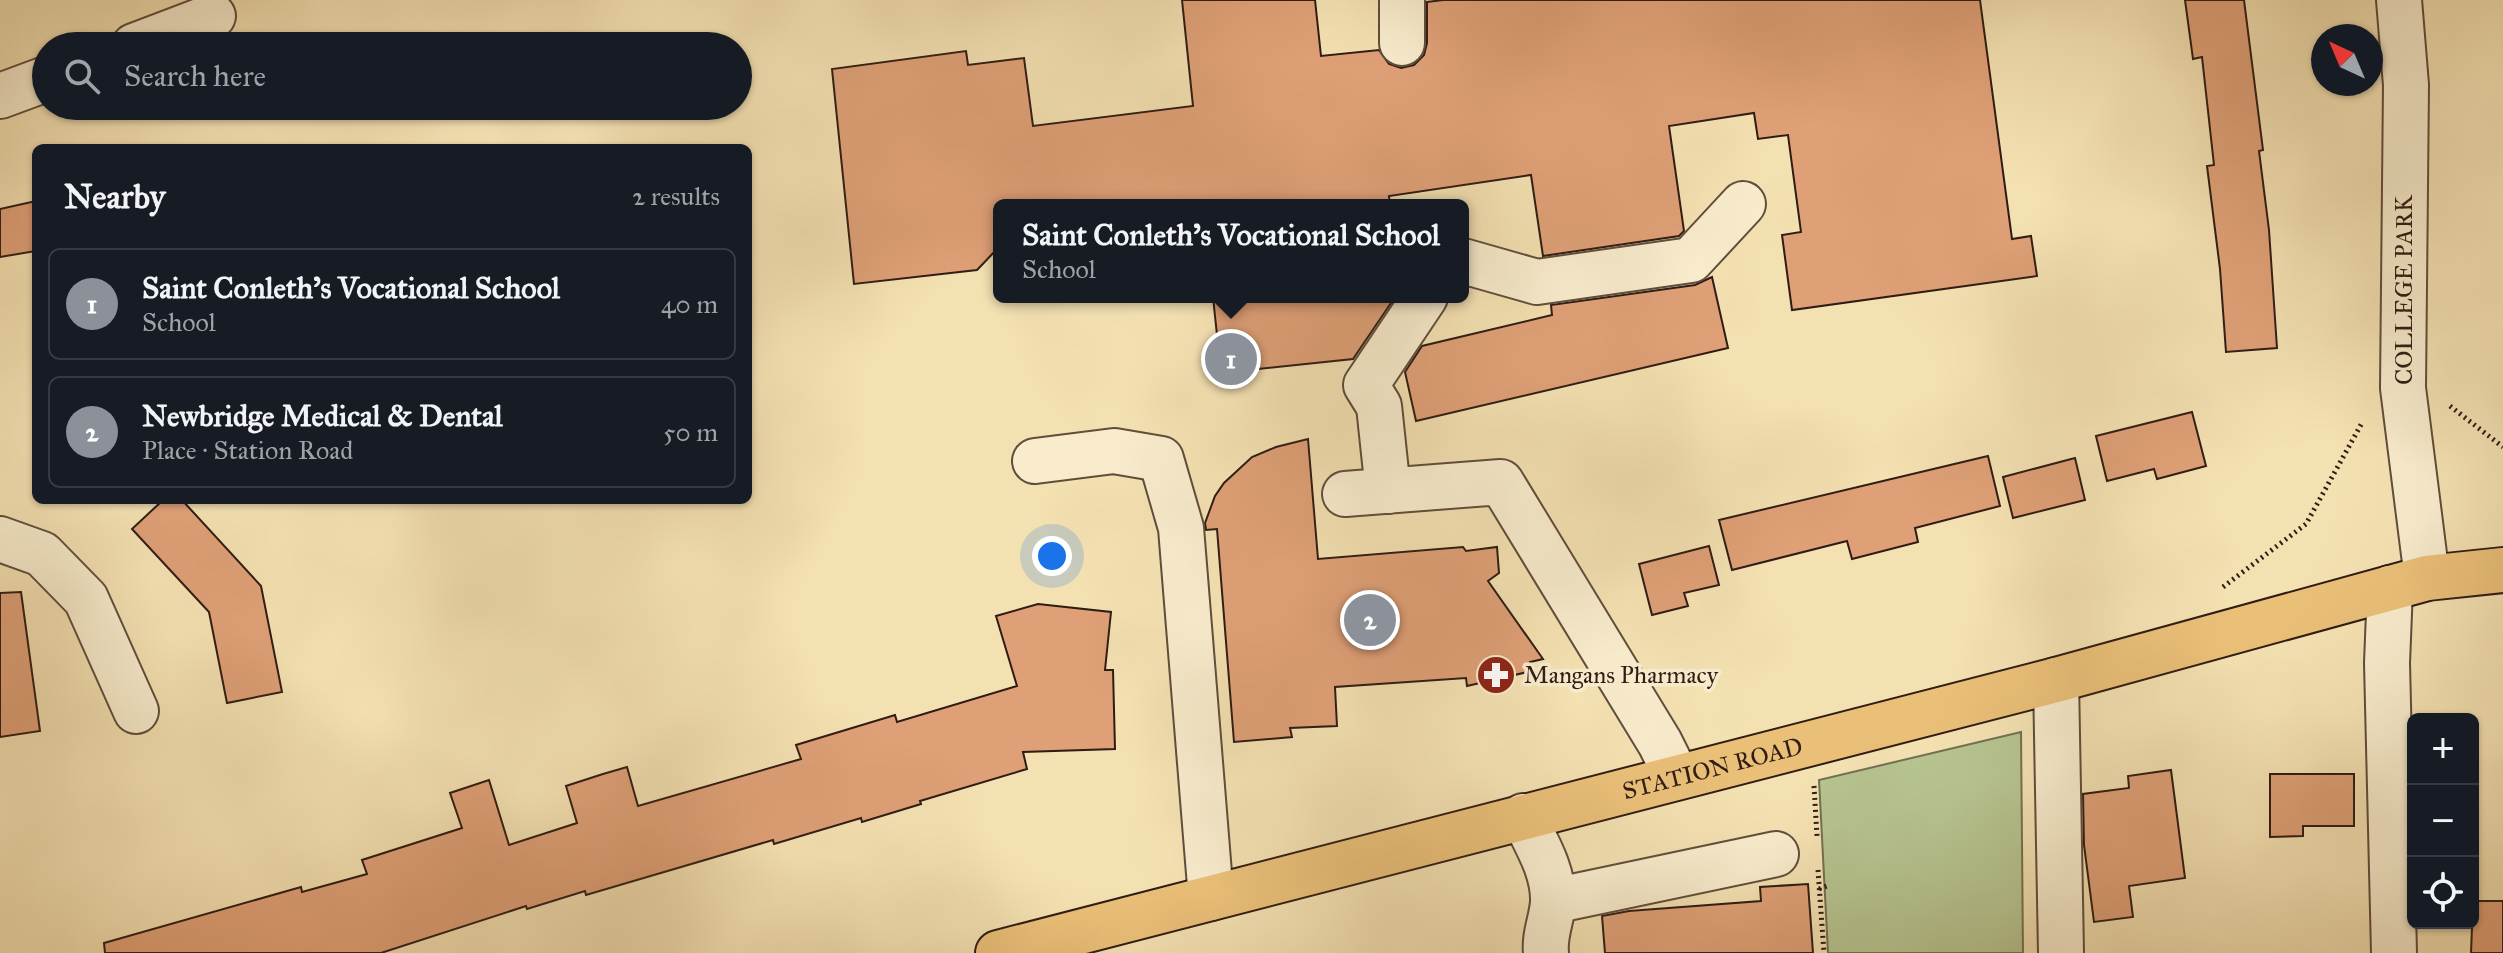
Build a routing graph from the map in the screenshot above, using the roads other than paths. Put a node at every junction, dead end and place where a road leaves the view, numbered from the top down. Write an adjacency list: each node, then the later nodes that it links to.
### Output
1 (1402, 0): 5 (street)
2 (2399, 0): 16 (street, COLLEGE PARK)
3 (213, 16): 4 (street)
4 (171, 32)
5 (1402, 43)
6 (32, 84): 7 (street)
7 (0, 96)
8 (1743, 204): 9 (street)
9 (1469, 263)
10 (1421, 303): 12 (street)
11 (1035, 461): 22 (street)
12 (1388, 491): 13 (street); 19 (street)
13 (1345, 494)
14 (0, 539): 18 (street)
15 (2503, 570): 16 (main road, STATION ROAD)
16 (2408, 583): 17 (main road, STATION ROAD); 27 (street, COLLEGE PARK)
17 (2056, 680): 19 (main road, STATION ROAD); 26 (street)
18 (136, 711)
19 (1677, 777): 20 (main road, STATION ROAD)
20 (1523, 816): 22 (main road, STATION ROAD); 23 (street)
21 (1776, 854): 23 (street)
22 (1211, 898): 25 (main road, STATION ROAD)
23 (1553, 901): 24 (street)
24 (1544, 950)
25 (998, 953)
26 (2061, 953)
27 (2394, 953)

